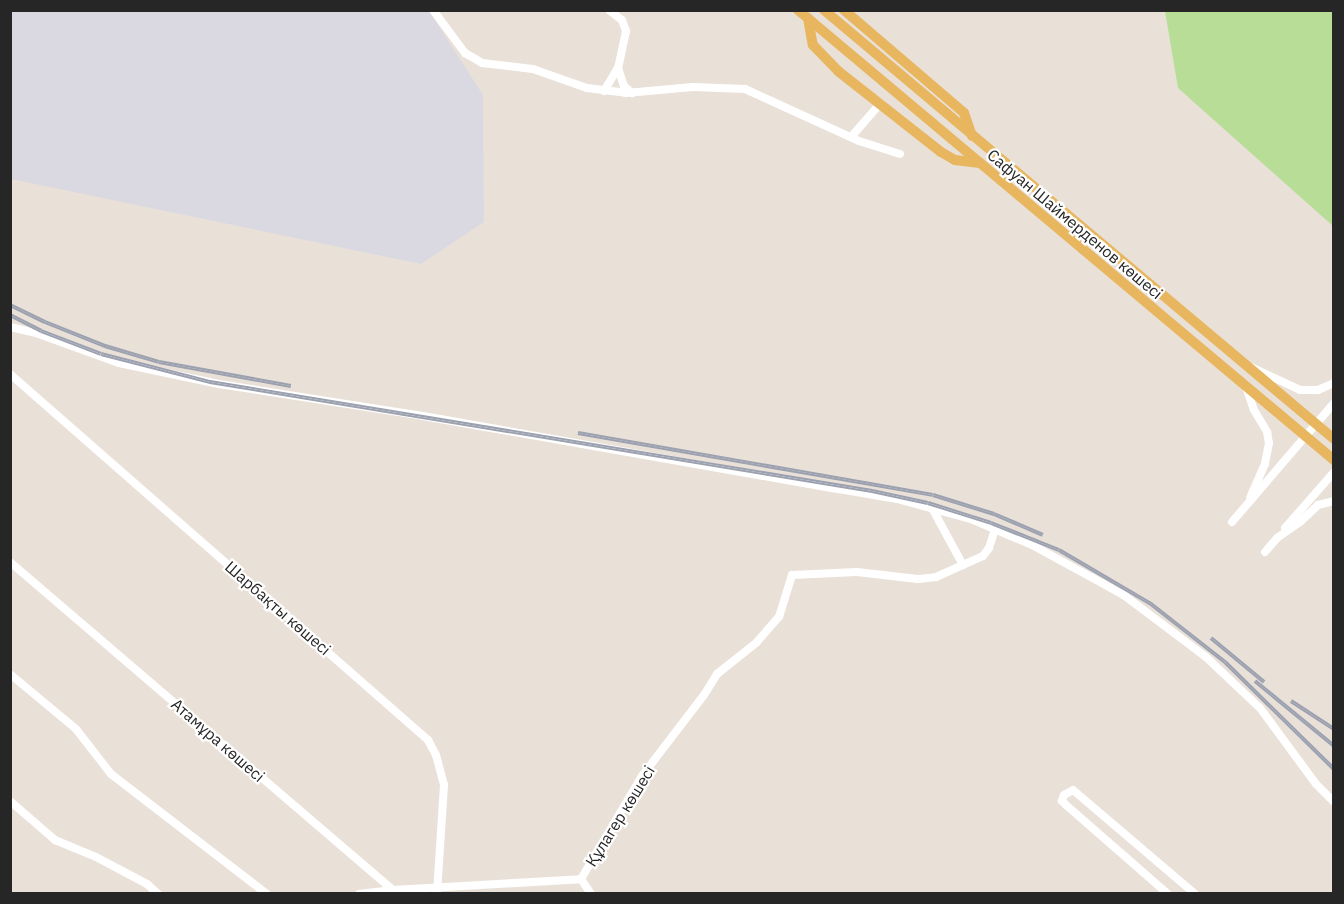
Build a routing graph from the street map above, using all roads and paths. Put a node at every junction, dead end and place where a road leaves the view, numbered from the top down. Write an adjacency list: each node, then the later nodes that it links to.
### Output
1 (433, 10): 8 (street)
2 (609, 10): 7 (street)
3 (798, 10): 6 (main road, Сафуан Шаймерденов көшесі)
4 (824, 10): 12 (main road, Сафуан Шаймерденов көшесі)
5 (844, 10): 12 (main road)
6 (808, 18): 10 (main road); 14 (main road, Сафуан Шаймерденов көшесі)
7 (618, 68): 8 (street); 9 (street)
8 (604, 91): 9 (street)
9 (632, 93): 11 (street)
10 (879, 105): 11 (street); 14 (main road)
11 (851, 137): 13 (street)
12 (972, 137): 16 (main road, Сафуан Шаймерденов көшесі)
13 (900, 154)
14 (980, 163): 19 (main road, Сафуан Шаймерденов көшесі)
15 (10, 327): 28 (street)
16 (1242, 363): 18 (street); 21 (main road, Сафуан Шаймерденов көшесі)
17 (10, 374): 42 (street, Шарбақты көшесі)
18 (1334, 382)
19 (1246, 387): 22 (main road, Сафуан Шаймерденов көшесі); 27 (street)
20 (1334, 403): 21 (street)
21 (1316, 424): 22 (street); 23 (main road, Сафуан Шаймерденов көшесі)
22 (1305, 437): 24 (main road, Сафуан Шаймерденов көшесі); 27 (street)
23 (1334, 439)
24 (1334, 460)
25 (1334, 472): 31 (street)
26 (1334, 501): 31 (street)
27 (1248, 503): 29 (street)
28 (932, 508): 30 (street); 34 (street)
29 (1232, 522)
30 (995, 529): 34 (street); 37 (street)
31 (1277, 538): 32 (street)
32 (1265, 552)
33 (10, 562): 41 (street, Атамұра көшесі)
34 (963, 565): 39 (street, Құлагер көшесі)
35 (10, 674): 44 (street)
36 (10, 801): 43 (street)
37 (1334, 802)
38 (1166, 869): 40 (street); 40 (street); 48 (street)
39 (581, 879): 42 (street, Құлагер көшесі); 46 (street)
40 (1161, 887): 47 (street)
41 (393, 890): 42 (street); 45 (street)
42 (437, 890)
43 (158, 894)
44 (267, 894)
45 (359, 894)
46 (591, 894)
47 (1168, 894)
48 (1195, 894)

